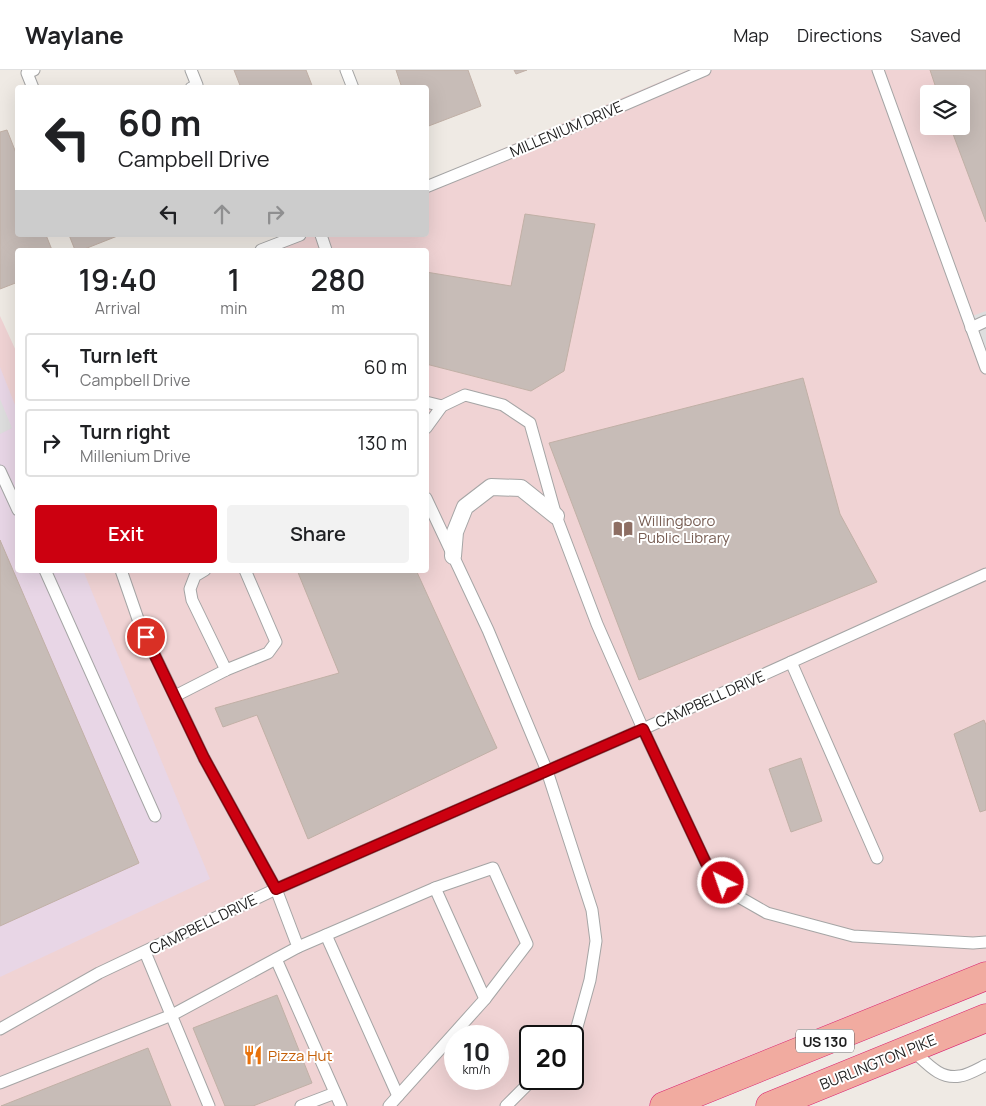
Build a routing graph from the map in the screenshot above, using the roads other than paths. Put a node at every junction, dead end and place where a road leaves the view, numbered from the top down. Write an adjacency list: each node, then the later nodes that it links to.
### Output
1 (34, 70): 6 (lane)
2 (191, 70): 7 (lane)
3 (346, 70): 8 (lane)
4 (705, 70): 9 (lane, MILLENIUM DRIVE)
5 (878, 70): 13 (lane)
6 (32, 85)
7 (197, 85)
8 (352, 85)
9 (429, 186)
10 (295, 237): 11 (lane)
11 (266, 248)
12 (986, 321): 13 (lane)
13 (971, 328): 14 (lane)
14 (986, 368)
15 (429, 403): 16 (lane)
16 (442, 406): 17 (lane); 21 (lane)
17 (429, 424)
18 (0, 471): 19 (lane)
19 (15, 504)
20 (429, 504): 22 (lane)
21 (556, 516): 22 (street); 31 (lane)
22 (453, 556): 32 (lane)
23 (46, 573): 33 (lane)
24 (122, 573): 30 (lane)
25 (200, 573): 29 (lane)
26 (246, 573): 29 (lane)
27 (986, 574): 28 (lane, CAMPBELL DRIVE)
28 (791, 662): 31 (lane, CAMPBELL DRIVE); 34 (lane)
29 (226, 670): 30 (lane)
30 (175, 696): 36 (lane)
31 (643, 729): 32 (lane, CAMPBELL DRIVE); 38 (lane)
32 (547, 771): 36 (lane, CAMPBELL DRIVE); 46 (lane)
33 (155, 816)
34 (877, 858)
35 (435, 888): 37 (lane); 43 (lane); 43 (lane)
36 (276, 889): 39 (lane); 40 (lane, CAMPBELL DRIVE)
37 (326, 935): 39 (lane); 53 (lane)
38 (986, 942)
39 (298, 947): 41 (lane)
40 (145, 952): 44 (lane); 47 (lane, CAMPBELL DRIVE)
41 (276, 959): 44 (lane); 52 (lane)
42 (986, 976): 60 (highway, US 130)
43 (485, 999): 53 (lane)
44 (172, 1015): 50 (lane); 55 (lane)
45 (986, 1018): 48 (highway, BURLINGTON PIKE / US 130)
46 (579, 1025)
47 (0, 1029)
48 (911, 1048): 49 (lane); 54 (highway, BURLINGTON PIKE / US 130)
49 (986, 1065)
50 (0, 1083)
51 (522, 1090): 59 (lane)
52 (335, 1093): 56 (lane); 57 (lane)
53 (398, 1096): 58 (lane)
54 (808, 1098): 61 (highway, BURLINGTON PIKE / US 130)
55 (209, 1106)
56 (301, 1106)
57 (341, 1106)
58 (389, 1106)
59 (506, 1106)
60 (664, 1106)
61 (770, 1106)

